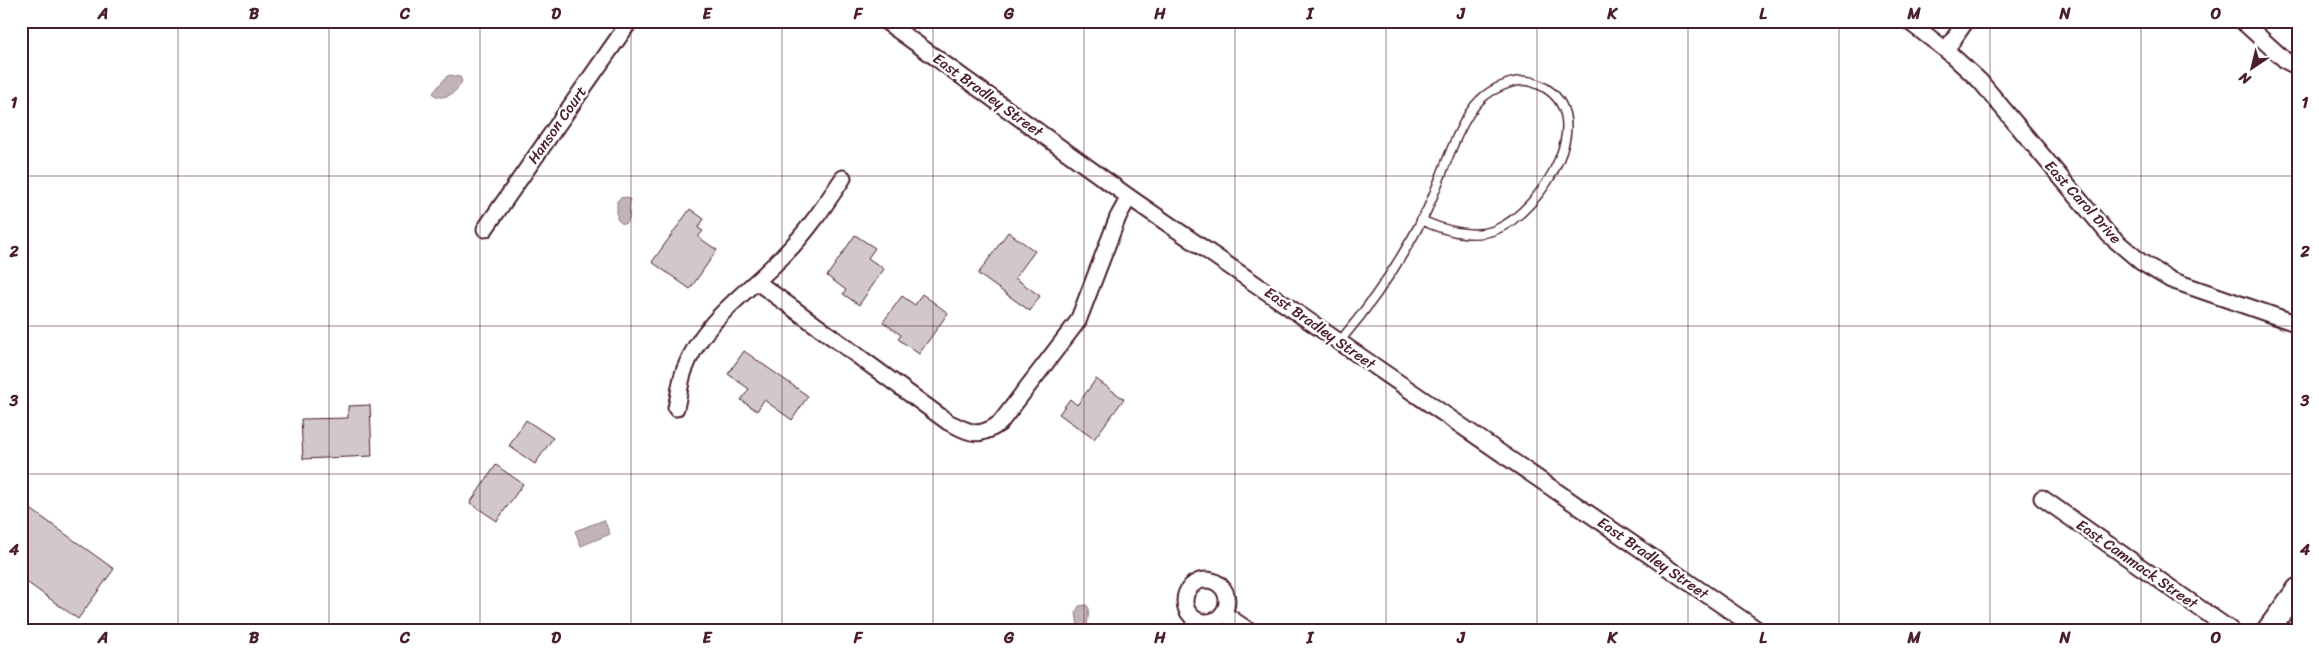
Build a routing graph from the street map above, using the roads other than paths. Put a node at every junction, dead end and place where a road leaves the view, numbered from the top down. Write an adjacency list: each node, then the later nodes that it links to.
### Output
1 (630, 21): 11 (street, Hanson Court)
2 (885, 21): 9 (street, East Bradley Street)
3 (1908, 21): 6 (street, East Carol Drive)
4 (1966, 21): 6 (street)
5 (2242, 21): 7 (street)
6 (1946, 50): 13 (street, East Carol Drive)
7 (2298, 67)
8 (843, 178): 12 (street)
9 (1130, 197): 12 (street); 14 (street, East Bradley Street)
10 (1421, 220): 10 (lane); 14 (lane)
11 (484, 229)
12 (757, 282): 15 (street)
13 (2298, 324)
14 (1340, 341): 20 (street, East Bradley Street)
15 (676, 408)
16 (2042, 498): 21 (street, East Cammack Street)
17 (2298, 589): 22 (street)
18 (1223, 613): 19 (street)
19 (1248, 630)
20 (1758, 630)
21 (2232, 630)
22 (2268, 630)

